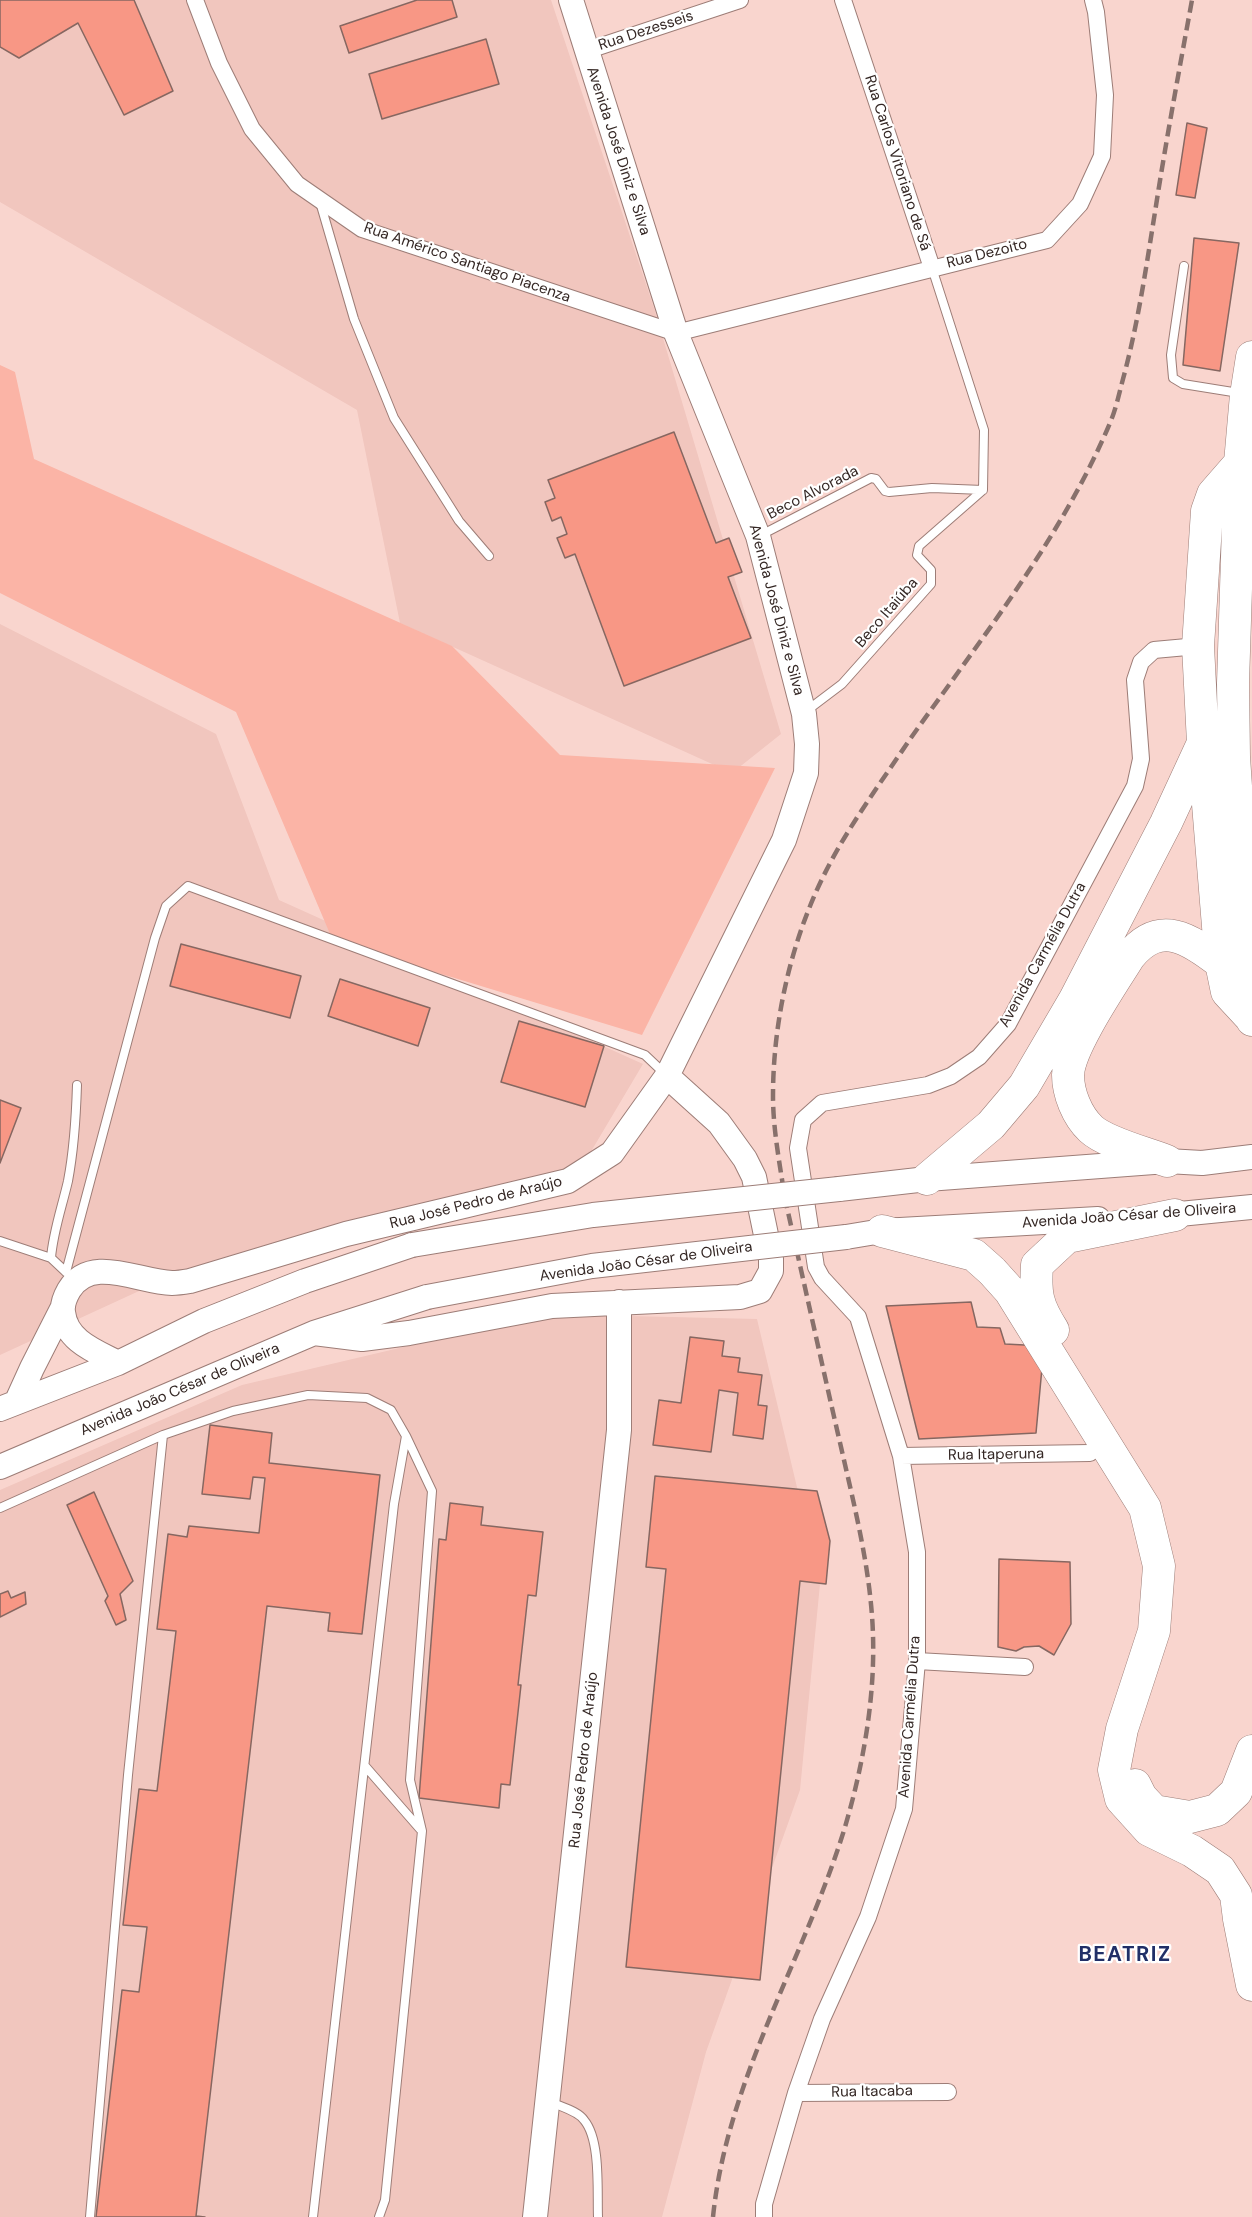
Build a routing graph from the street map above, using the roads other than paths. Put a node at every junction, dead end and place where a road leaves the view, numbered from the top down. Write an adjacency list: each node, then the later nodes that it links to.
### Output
1 (195, 0): 7 (street, Rua Américo Santiago Piacenza)
2 (571, 0): 6 (street, Avenida José Diniz e Silva)
3 (740, 0): 6 (street, Rua Dezesseis)
4 (843, 0): 9 (street, Rua Carlos Vitoriano de Sá)
5 (1093, 0): 9 (street, Rua Dezoito)
6 (586, 51): 10 (street, Avenida José Diniz e Silva)
7 (319, 199): 10 (street, Rua Américo Santiago Piacenza); 16 (lane)
8 (1184, 266): 12 (lane)
9 (932, 268): 10 (street, Rua Dezoito); 14 (lane, Rua Carlos Vitoriano de Sá)
10 (676, 333): 15 (street, Avenida José Diniz e Silva)
11 (1252, 357): 12 (highway)
12 (1246, 395): 13 (highway)
13 (1240, 463): 17 (highway); 21 (highway)
14 (983, 490): 15 (lane, Beco Alvorada); 18 (lane, Beco Itaiúba)
15 (758, 536): 18 (street, Avenida José Diniz e Silva)
16 (489, 556)
17 (1198, 646): 19 (highway); 41 (street, Avenida Carmélia Dutra)
18 (804, 714): 22 (street, Avenida José Diniz e Silva)
19 (1203, 743): 20 (highway); 26 (highway)
20 (1221, 963): 21 (highway); 25 (highway)
21 (1252, 1020)
22 (667, 1076): 32 (street, Rua José Pedro de Araújo); 32 (lane); 33 (street)
23 (77, 1085): 31 (lane)
24 (1252, 1157): 25 (street)
25 (1167, 1161): 26 (street)
26 (927, 1179): 36 (street, bridge)
27 (1252, 1207): 28 (street, Avenida João César de Oliveira)
28 (1175, 1215): 29 (street, Avenida João César de Oliveira); 46 (highway)
29 (882, 1231): 35 (street, Avenida João César de Oliveira, bridge); 49 (highway)
30 (0, 1241): 31 (lane)
31 (51, 1258): 32 (lane)
32 (70, 1276): 34 (street)
33 (619, 1302): 35 (street); 52 (street, Rua José Pedro de Araújo)
34 (62, 1309): 36 (street); 37 (street)
35 (314, 1333): 42 (street, Avenida João César de Oliveira)
36 (118, 1363): 37 (street)
37 (9, 1405)
38 (163, 1435): 39 (lane); 43 (lane); 53 (lane)
39 (406, 1436): 47 (lane); 48 (lane)
40 (1090, 1453): 41 (street, Rua Itaperuna)
41 (901, 1456): 44 (street, Avenida Carmélia Dutra)
42 (0, 1467)
43 (0, 1508)
44 (917, 1661): 45 (street); 51 (street, Avenida Carmélia Dutra)
45 (1025, 1667)
46 (1252, 1751)
47 (365, 1766): 48 (lane); 54 (lane)
48 (422, 1831): 55 (lane)
49 (1252, 1985)
50 (948, 2092): 51 (street, Rua Itacaba)
51 (796, 2093): 58 (street, Avenida Carmélia Dutra)
52 (548, 2100): 56 (street, Rua José Pedro de Araújo); 57 (lane)
53 (90, 2217)
54 (313, 2217)
55 (380, 2217)
56 (535, 2217)
57 (598, 2217)
58 (764, 2217)

